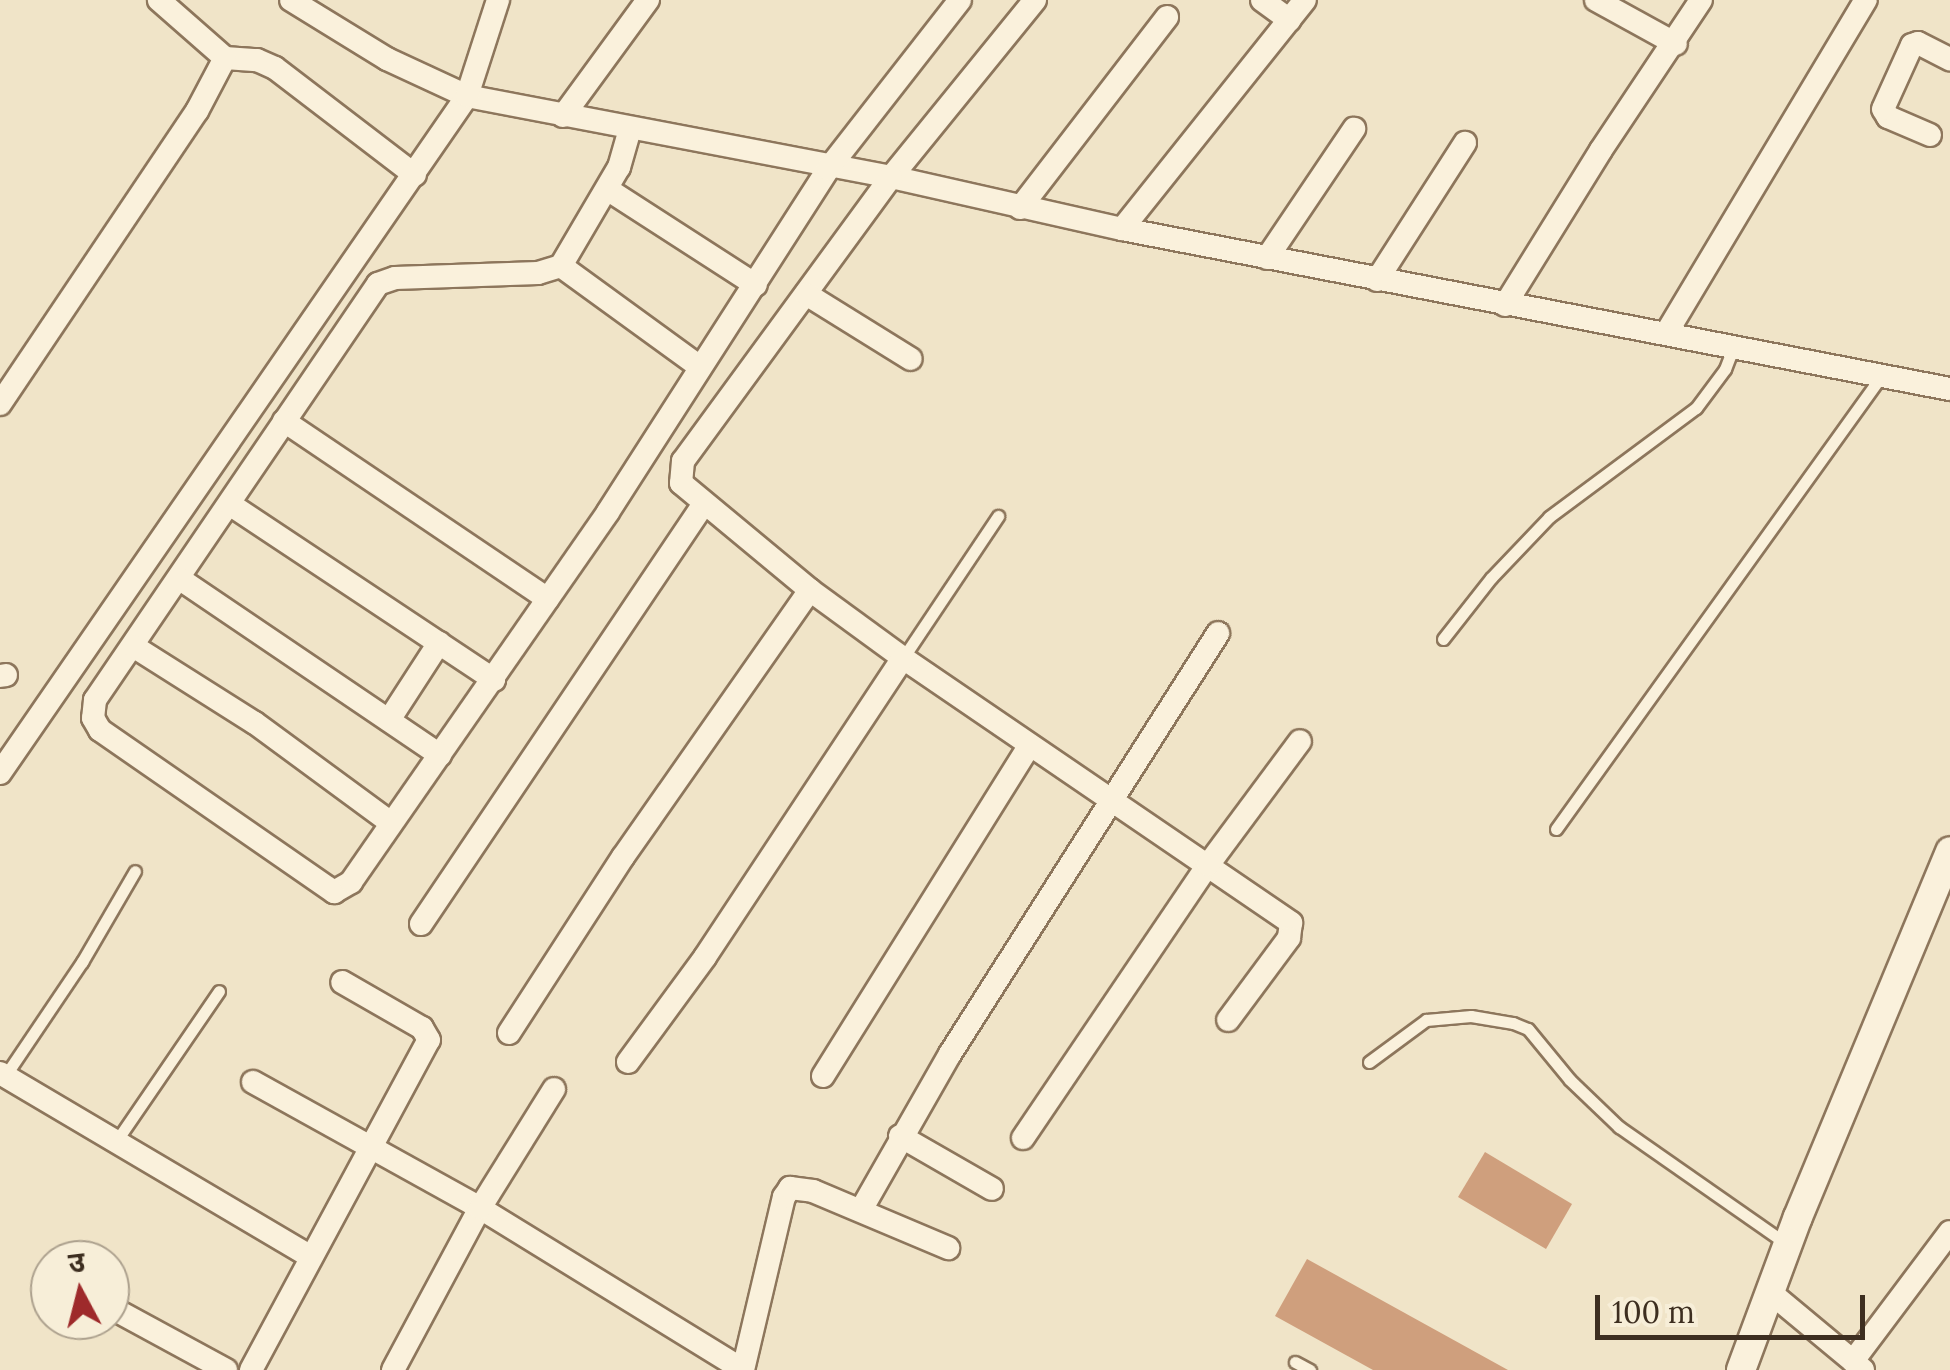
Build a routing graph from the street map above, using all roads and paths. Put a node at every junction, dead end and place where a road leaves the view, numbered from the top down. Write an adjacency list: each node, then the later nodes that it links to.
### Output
1 (158, 0): 15 (street)
2 (291, 0): 17 (street)
3 (498, 0): 17 (street)
4 (648, 0): 18 (street)
5 (960, 0): 23 (street)
6 (1035, 0): 25 (street)
7 (1262, 0): 13 (street)
8 (1305, 0): 13 (street)
9 (1596, 0): 14 (street)
10 (1701, 0): 14 (street)
11 (1866, 0): 35 (street)
12 (1167, 17): 27 (street)
13 (1290, 20): 28 (street)
14 (1676, 44): 34 (street)
15 (225, 58): 24 (street); 41 (street)
16 (1950, 59): 21 (street)
17 (467, 96): 18 (street); 24 (street)
18 (563, 116): 19 (street)
19 (630, 129): 23 (street); 26 (street)
20 (1354, 129): 29 (street)
21 (1930, 135)
22 (1465, 143): 31 (street)
23 (828, 168): 25 (street); 32 (street)
24 (416, 175): 59 (street)
25 (891, 177): 27 (street); 33 (street)
26 (607, 189): 30 (street); 32 (street)
27 (1020, 208): 28 (street)
28 (1122, 230): 29 (street)
29 (1268, 258): 31 (street)
30 (561, 266): 38 (street); 42 (street)
31 (1378, 280): 34 (street)
32 (756, 284): 38 (street)
33 (806, 294): 37 (street); 43 (street)
34 (1505, 305): 35 (street)
35 (1667, 332): 36 (street)
36 (1734, 346): 39 (street); 50 (lane)
37 (911, 359)
38 (700, 367): 48 (street)
39 (1882, 375): 40 (street); 62 (lane)
40 (1950, 389)
41 (0, 404)
42 (284, 421): 44 (street); 48 (street)
43 (703, 505): 47 (street); 66 (street)
44 (231, 506): 46 (street); 51 (street)
45 (998, 516): 53 (lane)
46 (180, 579): 52 (street); 55 (street)
47 (810, 590): 53 (street); 70 (street)
48 (548, 598): 54 (street)
49 (1218, 633): 60 (street)
50 (1444, 639)
51 (439, 643): 54 (street); 55 (street)
52 (133, 646): 61 (street); 61 (street)
53 (903, 658): 57 (street); 71 (street)
54 (494, 680): 58 (street)
55 (389, 720): 58 (street)
56 (1300, 741): 64 (street)
57 (1030, 745): 60 (street); 74 (street)
58 (440, 754): 61 (street)
59 (0, 773)
60 (1112, 805): 64 (street); 77 (street)
61 (392, 824)
62 (1556, 829)
63 (1950, 850): 85 (street)
64 (1208, 864): 69 (street); 78 (street)
65 (136, 871): 73 (lane)
66 (421, 924)
67 (342, 982): 80 (street)
68 (218, 991): 79 (lane)
69 (1228, 1020)
70 (509, 1033)
71 (628, 1062)
72 (1369, 1062): 85 (lane)
73 (3, 1074): 79 (street)
74 (823, 1076)
75 (253, 1082): 80 (street)
76 (554, 1089): 82 (street)
77 (900, 1136): 81 (street); 83 (street)
78 (1024, 1138)
79 (115, 1143): 87 (street)
80 (368, 1146): 82 (street); 87 (street)
81 (992, 1189)
82 (480, 1208): 92 (street); 95 (street)
83 (862, 1210): 86 (street); 92 (street)
84 (1950, 1232): 91 (street)
85 (1788, 1245): 88 (street)
86 (948, 1248)
87 (310, 1256): 94 (street)
88 (1771, 1293): 91 (street); 97 (street)
89 (130, 1318): 93 (street)
90 (1295, 1362): 96 (lane)
91 (1858, 1366)
92 (750, 1367)
93 (226, 1370)
94 (251, 1370)
95 (393, 1370)
96 (1310, 1370)
97 (1741, 1370)

